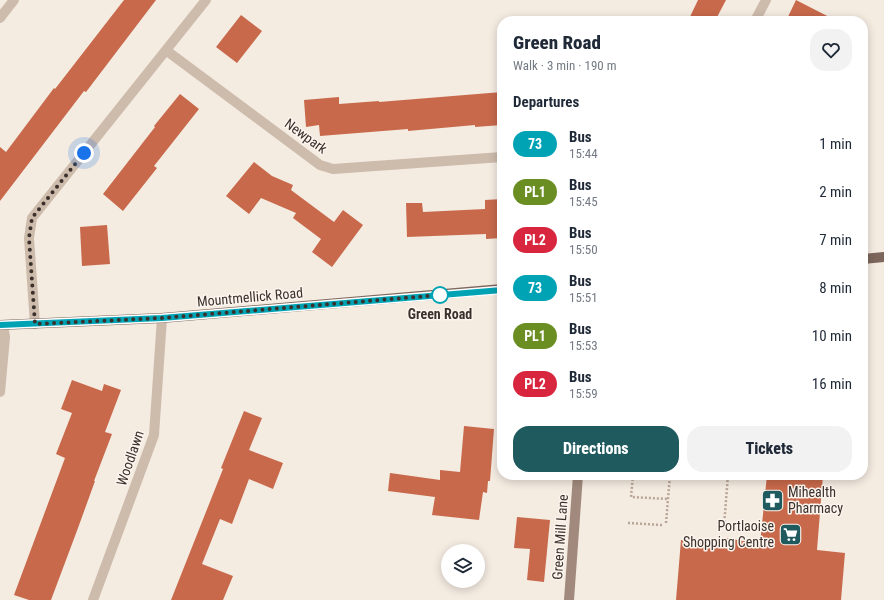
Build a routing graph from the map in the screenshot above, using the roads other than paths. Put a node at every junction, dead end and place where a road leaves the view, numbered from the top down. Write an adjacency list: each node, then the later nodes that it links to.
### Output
1 (14, 0): 5 (street)
2 (206, 0): 6 (street)
3 (766, 0): 4 (street)
4 (758, 16)
5 (0, 18)
6 (167, 51): 7 (street, Newpark); 12 (street)
7 (497, 157)
8 (884, 257): 9 (main road)
9 (868, 259)
10 (497, 290): 11 (main road, Mountmellick Road)
11 (162, 318): 12 (main road, Mountmellick Road); 16 (street, Woodlawn)
12 (35, 324): 13 (main road, Mountmellick Road)
13 (2, 325): 14 (street)
14 (0, 392)
15 (578, 480): 17 (street, Green Mill Lane)
16 (92, 600)
17 (569, 600)

